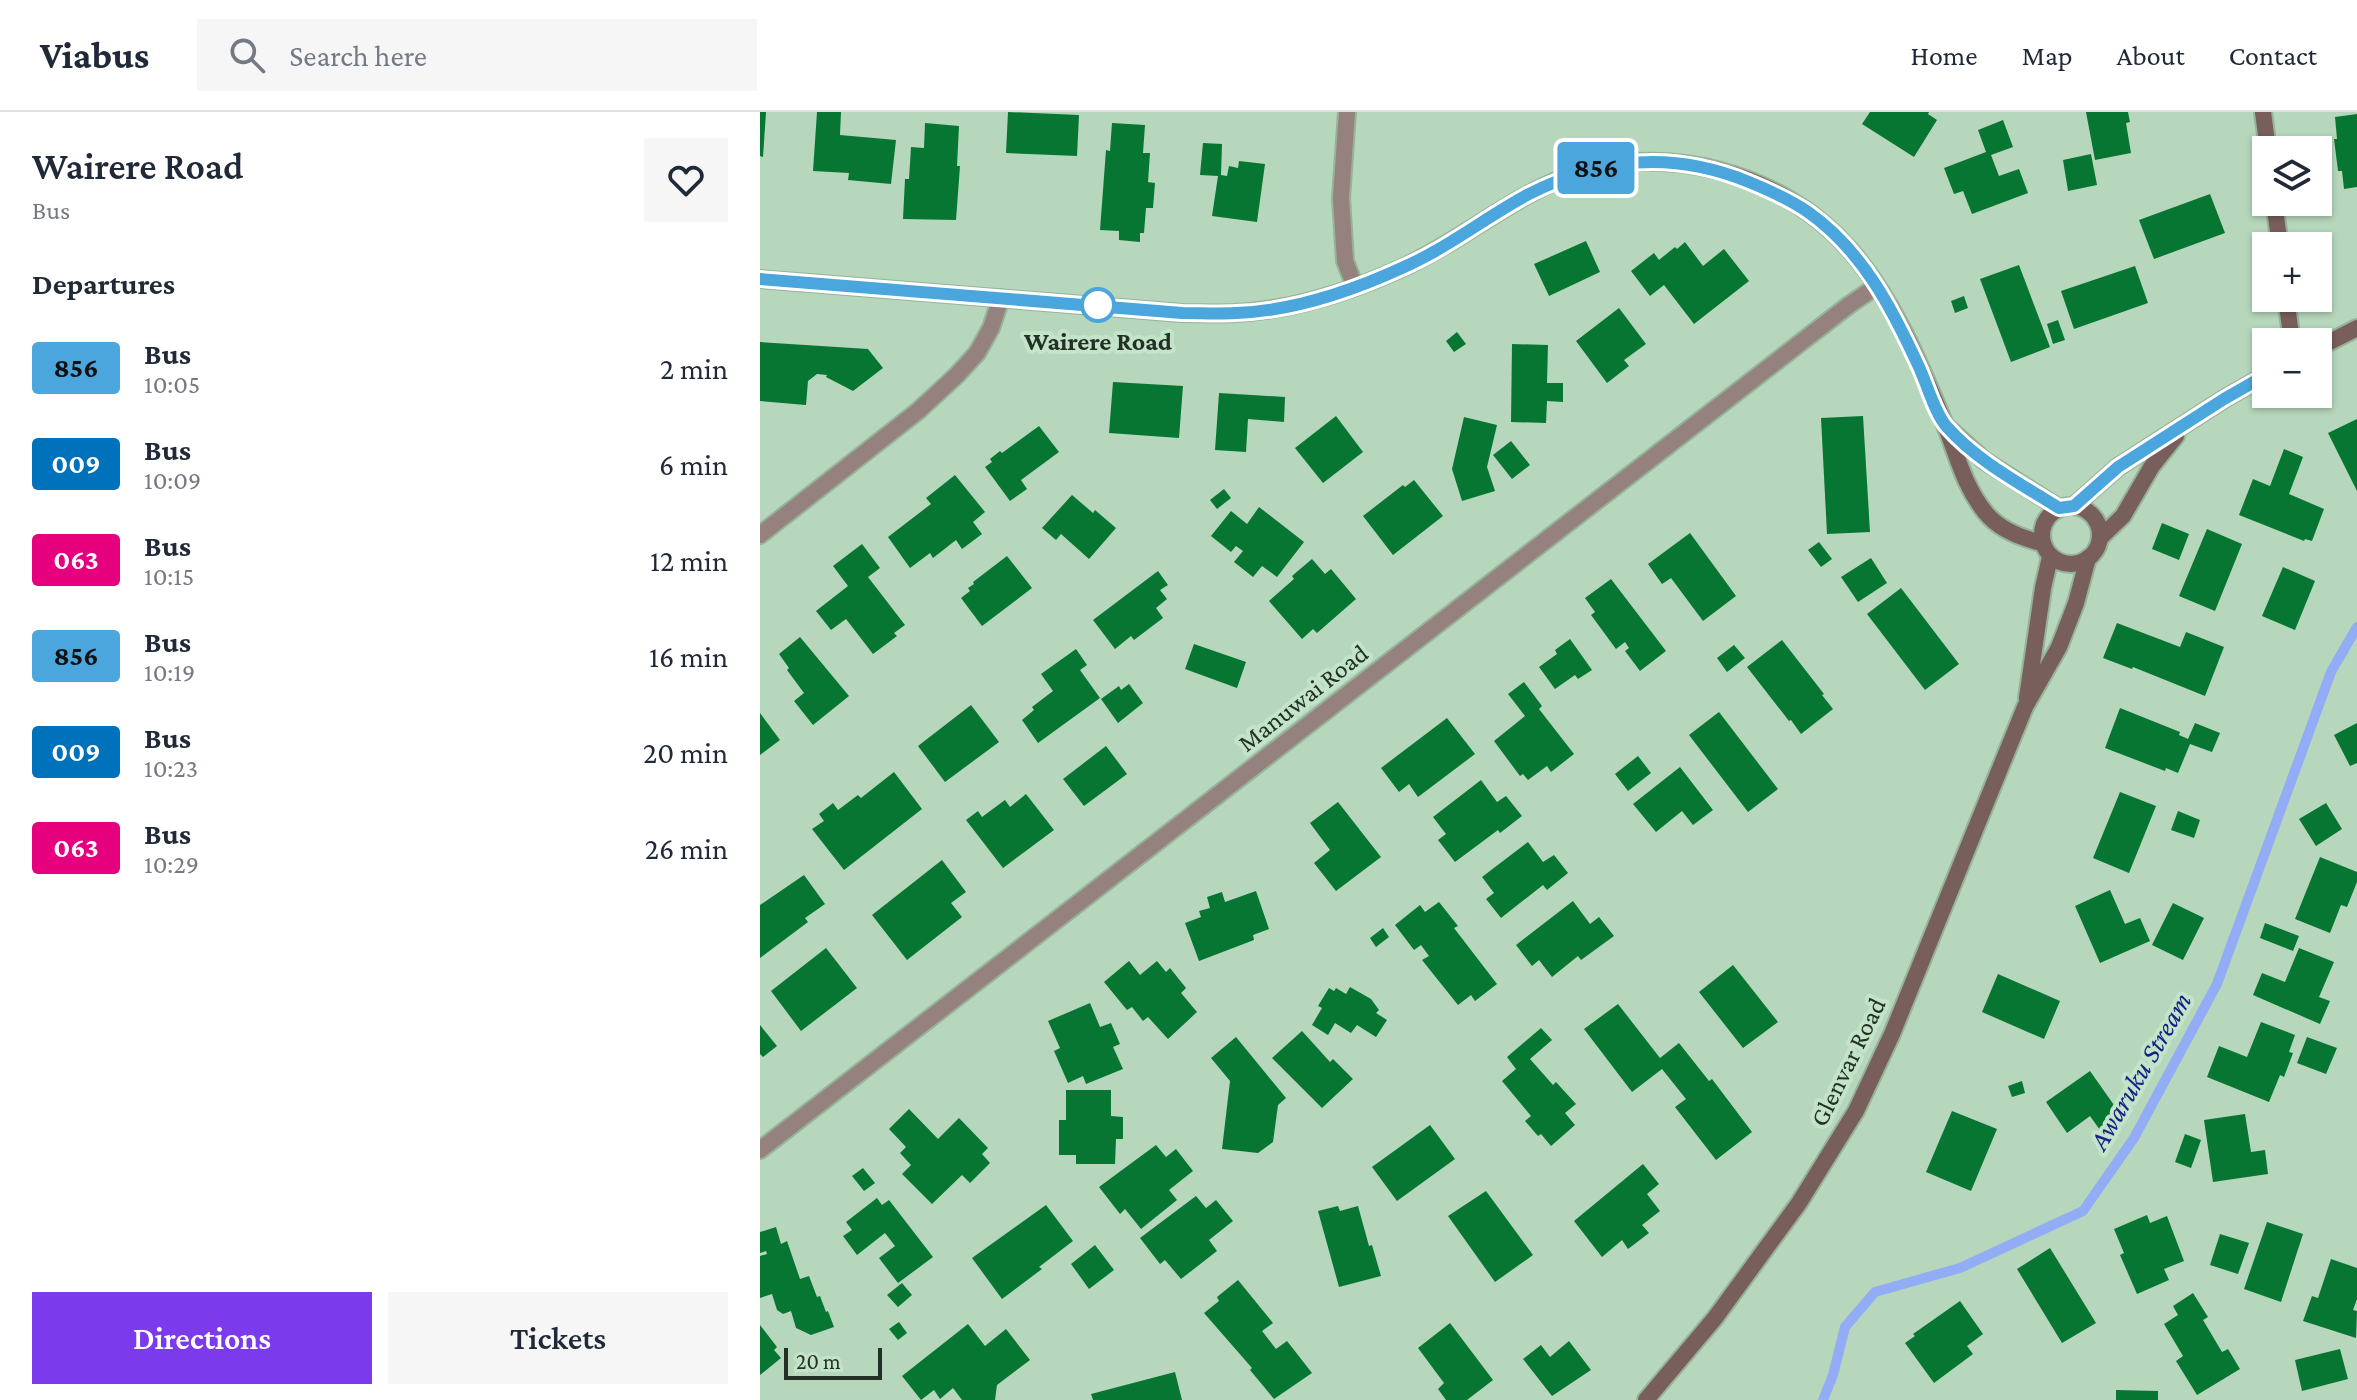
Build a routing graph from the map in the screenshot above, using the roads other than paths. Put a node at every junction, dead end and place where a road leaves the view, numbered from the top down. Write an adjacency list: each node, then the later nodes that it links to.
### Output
1 (1347, 112): 6 (street)
2 (2263, 112): 3 (street)
3 (2266, 136)
4 (760, 279): 7 (street)
5 (1877, 286): 6 (street); 11 (street); 19 (street, Manuwai Road)
6 (1355, 287): 7 (street)
7 (1001, 298): 14 (street)
8 (2357, 328): 9 (street)
9 (2332, 341)
10 (2252, 383): 12 (street, Glenvar Road)
11 (1945, 425): 13 (street); 16 (street)
12 (2184, 425): 13 (street, Glenvar Road); 15 (street, Glenvar Road)
13 (2066, 507): 15 (street); 16 (street, Glenvar Road)
14 (760, 535)
15 (2100, 538): 17 (street, Glenvar Road)
16 (2046, 550): 17 (street); 18 (street, Glenvar Road)
17 (2088, 558): 18 (street, Glenvar Road)
18 (2025, 707): 20 (street, Glenvar Road)
19 (760, 1150)
20 (1646, 1400)

